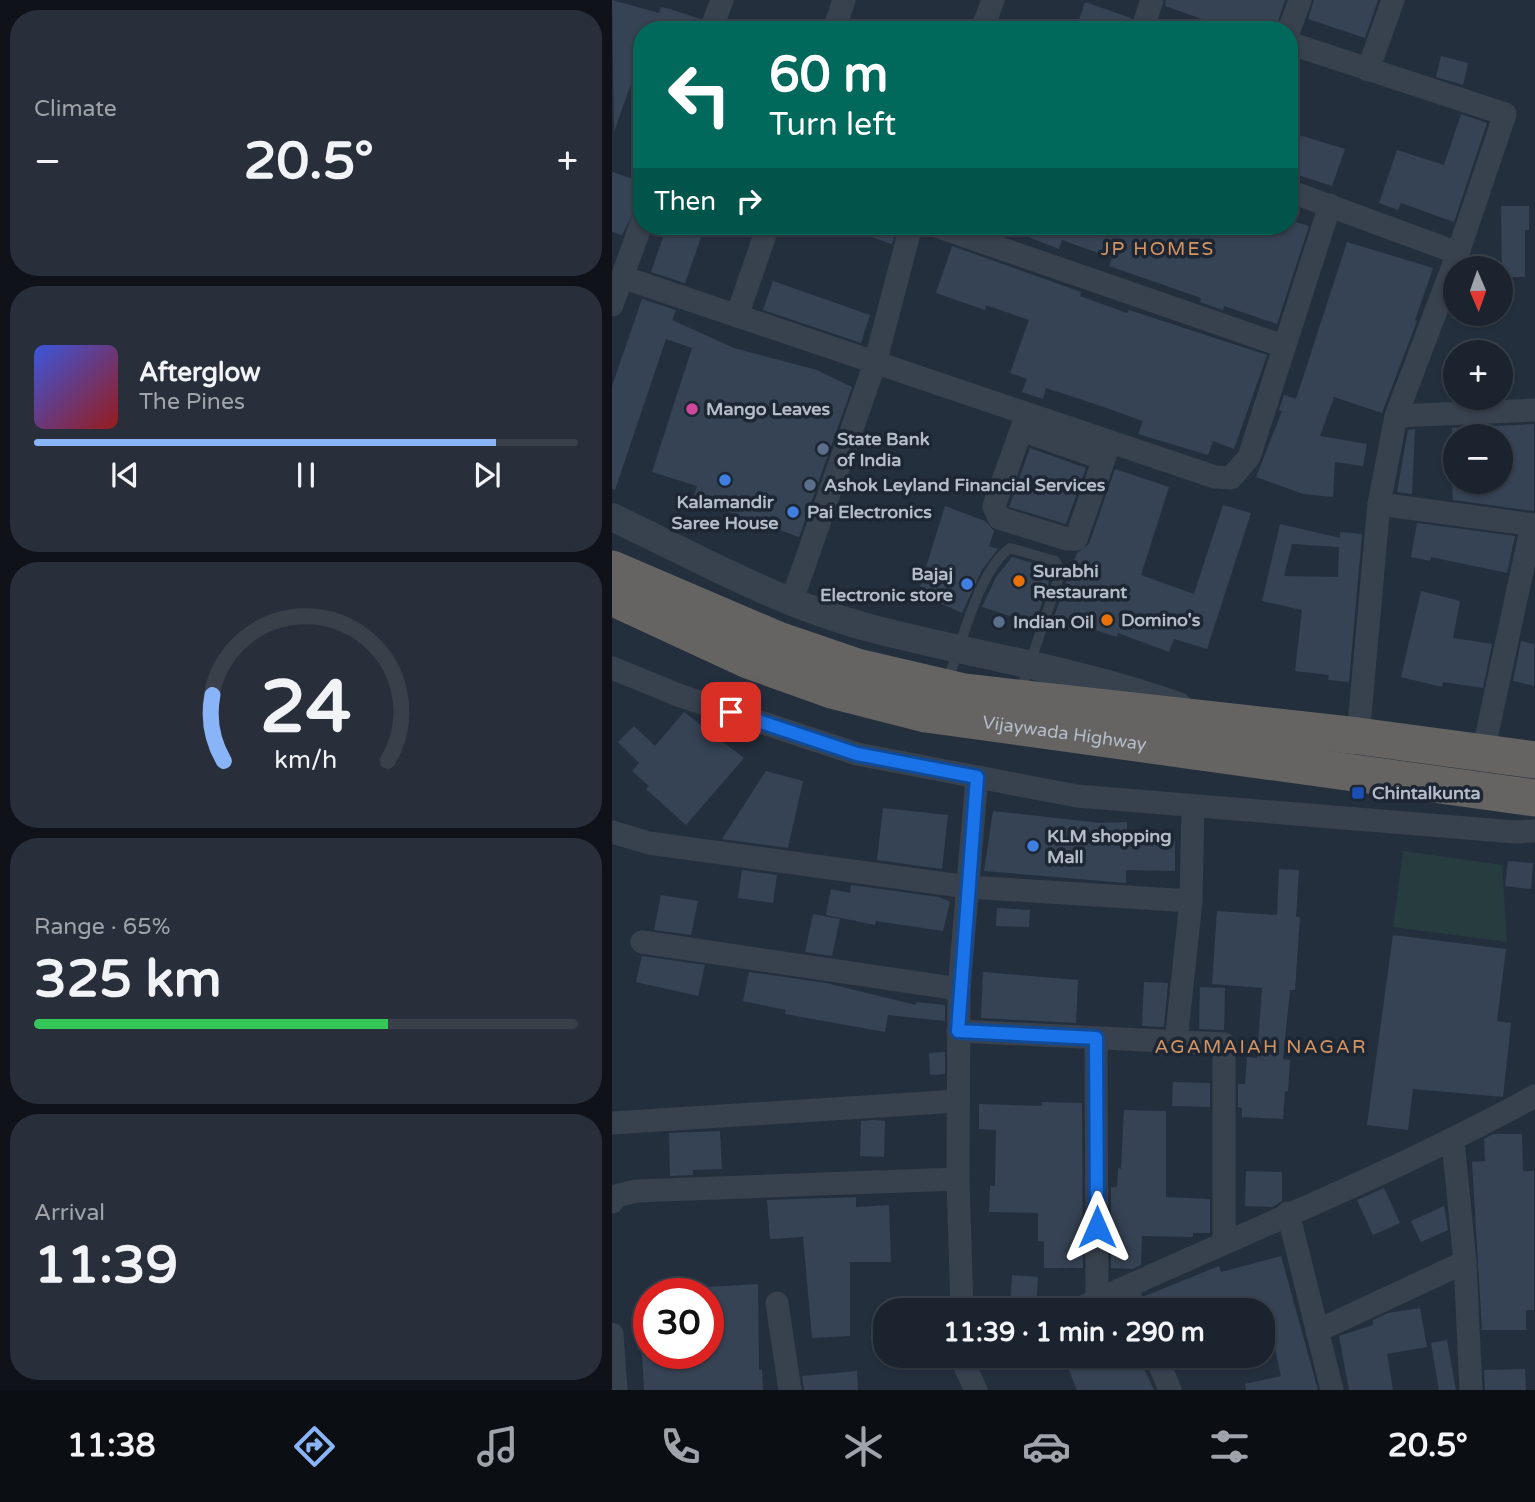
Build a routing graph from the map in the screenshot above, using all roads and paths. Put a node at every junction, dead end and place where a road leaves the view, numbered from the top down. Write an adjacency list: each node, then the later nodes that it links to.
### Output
1 (722, 0): 7 (street)
2 (844, 0): 8 (street)
3 (993, 0): 9 (street)
4 (1152, 0): 10 (street)
5 (1300, 0): 11 (street)
6 (1393, 0): 13 (street)
7 (714, 21)
8 (837, 21)
9 (985, 21)
10 (1145, 21)
11 (1292, 21)
12 (1298, 46): 13 (street)
13 (1368, 70): 20 (street)
14 (1298, 194): 15 (street)
15 (1330, 205): 20 (street); 24 (street)
16 (637, 235): 21 (street)
17 (765, 235): 23 (street)
18 (909, 235): 25 (street)
19 (962, 235): 24 (street)
20 (1458, 253): 27 (street)
21 (622, 277): 22 (street); 23 (street)
22 (612, 305)
23 (737, 316): 25 (street)
24 (1283, 346): 29 (street)
25 (875, 363): 28 (street); 35 (street)
26 (1534, 410): 27 (street)
27 (1396, 416): 30 (street)
28 (1024, 422): 29 (street); 29 (street)
29 (1107, 450)
30 (1379, 504): 32 (street); 40 (street)
31 (612, 517): 35 (street)
32 (1533, 525): 41 (street)
33 (612, 569): 39 (highway, Vijaywada Highway)
34 (612, 597): 44 (highway, Vijaywada Highway)
35 (791, 603): 36 (street)
36 (961, 649): 38 (street); 38 (lane); 39 (lane)
37 (612, 668): 43 (street)
38 (1024, 681): 39 (highway, Vijaywada Highway); 40 (highway, Vijaywada Highway)
39 (944, 687)
40 (1358, 736): 41 (highway, Vijaywada Highway)
41 (1483, 752): 42 (highway, Vijaywada Highway)
42 (1534, 760)
43 (977, 777): 45 (street); 48 (street)
44 (1534, 798)
45 (1194, 806): 46 (street); 49 (street)
46 (1534, 831)
47 (612, 832): 48 (street)
48 (968, 887): 49 (street); 51 (street)
49 (1191, 901): 54 (street)
50 (642, 942): 51 (street)
51 (959, 989): 52 (street)
52 (958, 1031): 53 (street); 56 (street)
53 (1096, 1038): 54 (street); 66 (street)
54 (1176, 1042): 62 (street)
55 (1534, 1096): 58 (street)
56 (958, 1101): 57 (street); 59 (street)
57 (612, 1123)
58 (1453, 1141): 61 (street); 63 (street)
59 (958, 1179): 60 (street); 65 (street)
60 (612, 1202)
61 (1289, 1213): 62 (street); 70 (street)
62 (1224, 1241): 64 (street)
63 (1465, 1262): 70 (street); 79 (street)
64 (1126, 1287): 67 (street); 68 (street)
65 (962, 1298)
66 (1097, 1298)
67 (1101, 1298)
68 (1131, 1298)
69 (776, 1303): 75 (street)
70 (1317, 1331): 78 (street)
71 (612, 1334): 74 (street)
72 (970, 1368): 76 (street)
73 (1161, 1368): 77 (street)
74 (616, 1390)
75 (790, 1390)
76 (976, 1390)
77 (1170, 1390)
78 (1332, 1390)
79 (1471, 1390)

